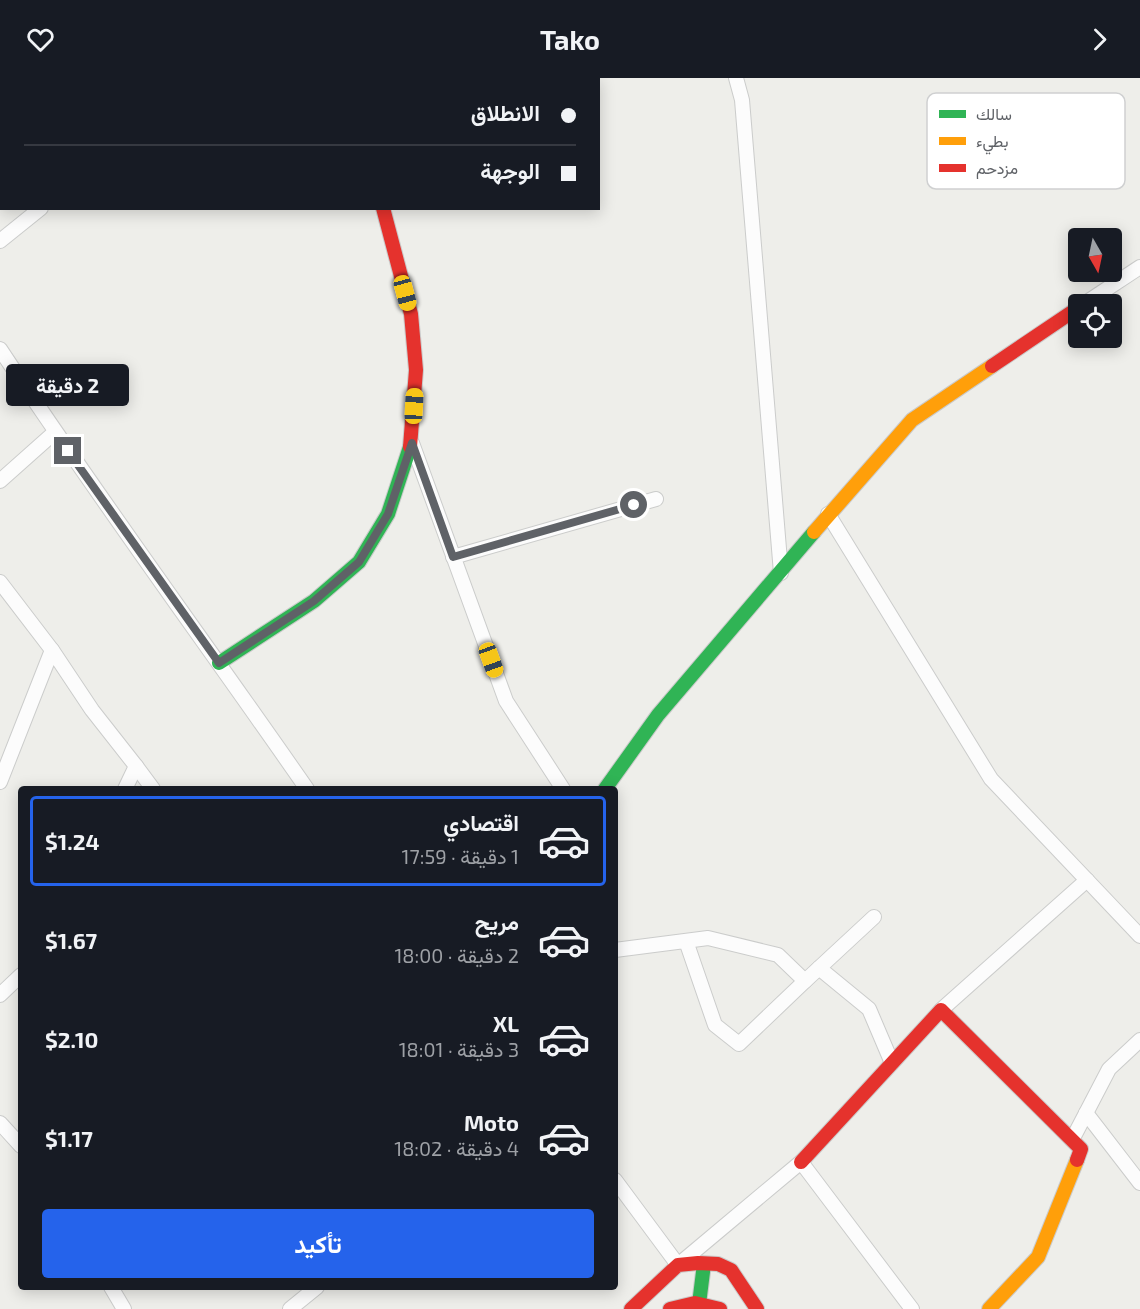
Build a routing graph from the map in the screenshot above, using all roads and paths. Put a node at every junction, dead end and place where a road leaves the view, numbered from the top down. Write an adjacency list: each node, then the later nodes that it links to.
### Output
1 (736, 78): 15 (street)
2 (39, 210): 4 (street)
3 (384, 210): 10 (street)
4 (0, 241)
5 (1140, 267): 6 (street)
6 (1099, 294)
7 (1068, 315): 13 (street)
8 (0, 349): 9 (street)
9 (55, 432): 11 (street); 18 (street)
10 (412, 443): 14 (street); 18 (street)
11 (0, 481)
12 (656, 499): 14 (street)
13 (828, 514): 15 (street); 26 (street)
14 (453, 557): 24 (street)
15 (781, 573): 25 (street)
16 (0, 582): 17 (street)
17 (51, 650): 19 (street); 20 (street)
18 (219, 663): 23 (street)
19 (136, 766): 21 (street); 22 (street)
20 (0, 782)
21 (126, 786)
22 (151, 786)
23 (305, 786)
24 (561, 786)
25 (607, 786)
26 (1087, 880): 28 (street); 35 (street)
27 (874, 917): 31 (street)
28 (1140, 936)
29 (686, 941): 30 (street); 33 (street); 33 (street)
30 (618, 950)
31 (819, 968): 33 (street); 37 (street)
32 (18, 978): 34 (street)
33 (805, 981)
34 (0, 995)
35 (941, 1010): 37 (street); 40 (street)
36 (1140, 1040): 38 (street)
37 (892, 1063): 42 (street)
38 (1086, 1113): 40 (street); 43 (street)
39 (0, 1124): 41 (street)
40 (1072, 1140): 50 (street)
41 (18, 1143)
42 (801, 1162): 46 (street); 57 (street)
43 (1140, 1183)
44 (618, 1184): 46 (street)
45 (704, 1264): 46 (street); 49 (street); 56 (street)
46 (678, 1265): 53 (street)
47 (113, 1290): 51 (street)
48 (313, 1290): 52 (street)
49 (699, 1304): 54 (street); 55 (street)
50 (996, 1307)
51 (124, 1309)
52 (290, 1309)
53 (632, 1309)
54 (670, 1309)
55 (720, 1309)
56 (757, 1309)
57 (912, 1309)

